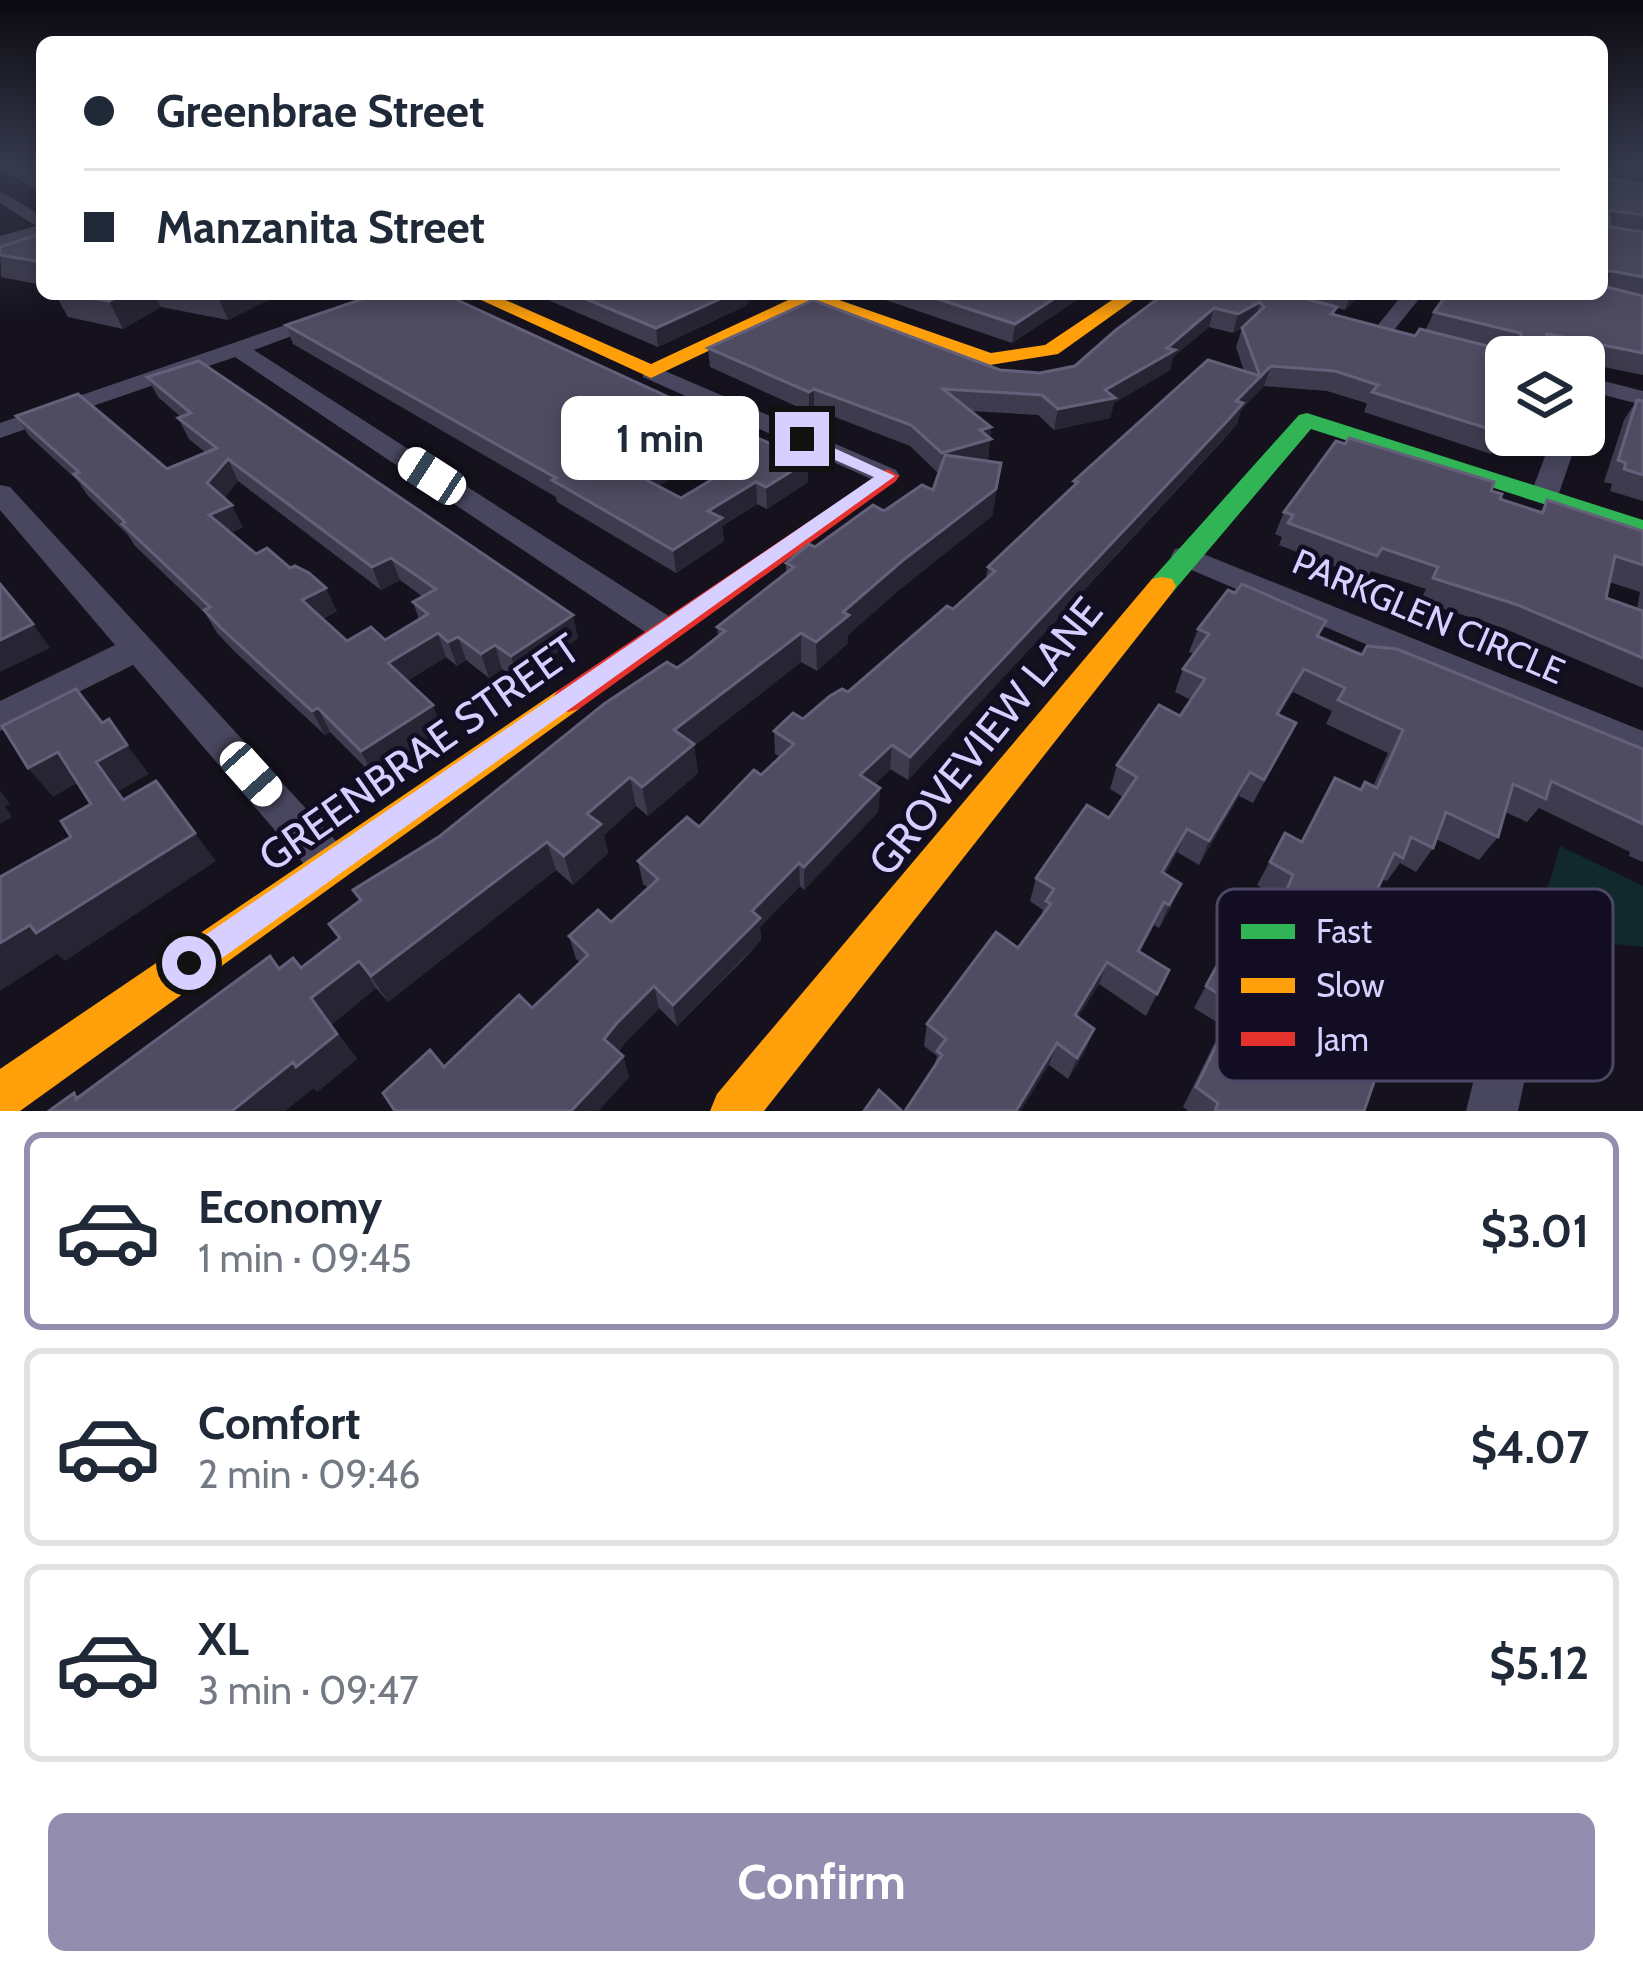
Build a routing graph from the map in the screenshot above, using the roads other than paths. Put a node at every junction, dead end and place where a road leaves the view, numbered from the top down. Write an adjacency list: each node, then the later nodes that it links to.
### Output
1 (36, 229): 2 (street)
2 (0, 241)
3 (377, 300): 10 (street)
4 (490, 300): 11 (street)
5 (798, 300): 11 (street)
6 (822, 300): 7 (street)
7 (1123, 300)
8 (1410, 300): 9 (street)
9 (1358, 324)
10 (236, 348): 14 (street); 21 (street)
11 (651, 372): 16 (street)
12 (1605, 390): 13 (street)
13 (1643, 398)
14 (0, 431)
15 (1558, 456): 17 (street)
16 (886, 476): 21 (street, GREENBRAE STREET)
17 (1544, 496): 19 (street); 20 (street, GROVEVIEW LANE)
18 (4, 503): 22 (street)
19 (1643, 528)
20 (1186, 556): 24 (street, PARKGLEN CIRCLE); 28 (street, GROVEVIEW LANE)
21 (667, 629): 25 (street, GREENBRAE STREET)
22 (138, 648): 23 (street); 25 (street)
23 (0, 716)
24 (1643, 747)
25 (330, 864): 27 (street, GREENBRAE STREET)
26 (1499, 1081): 29 (street)
27 (0, 1097)
28 (734, 1111)
29 (1492, 1111)

